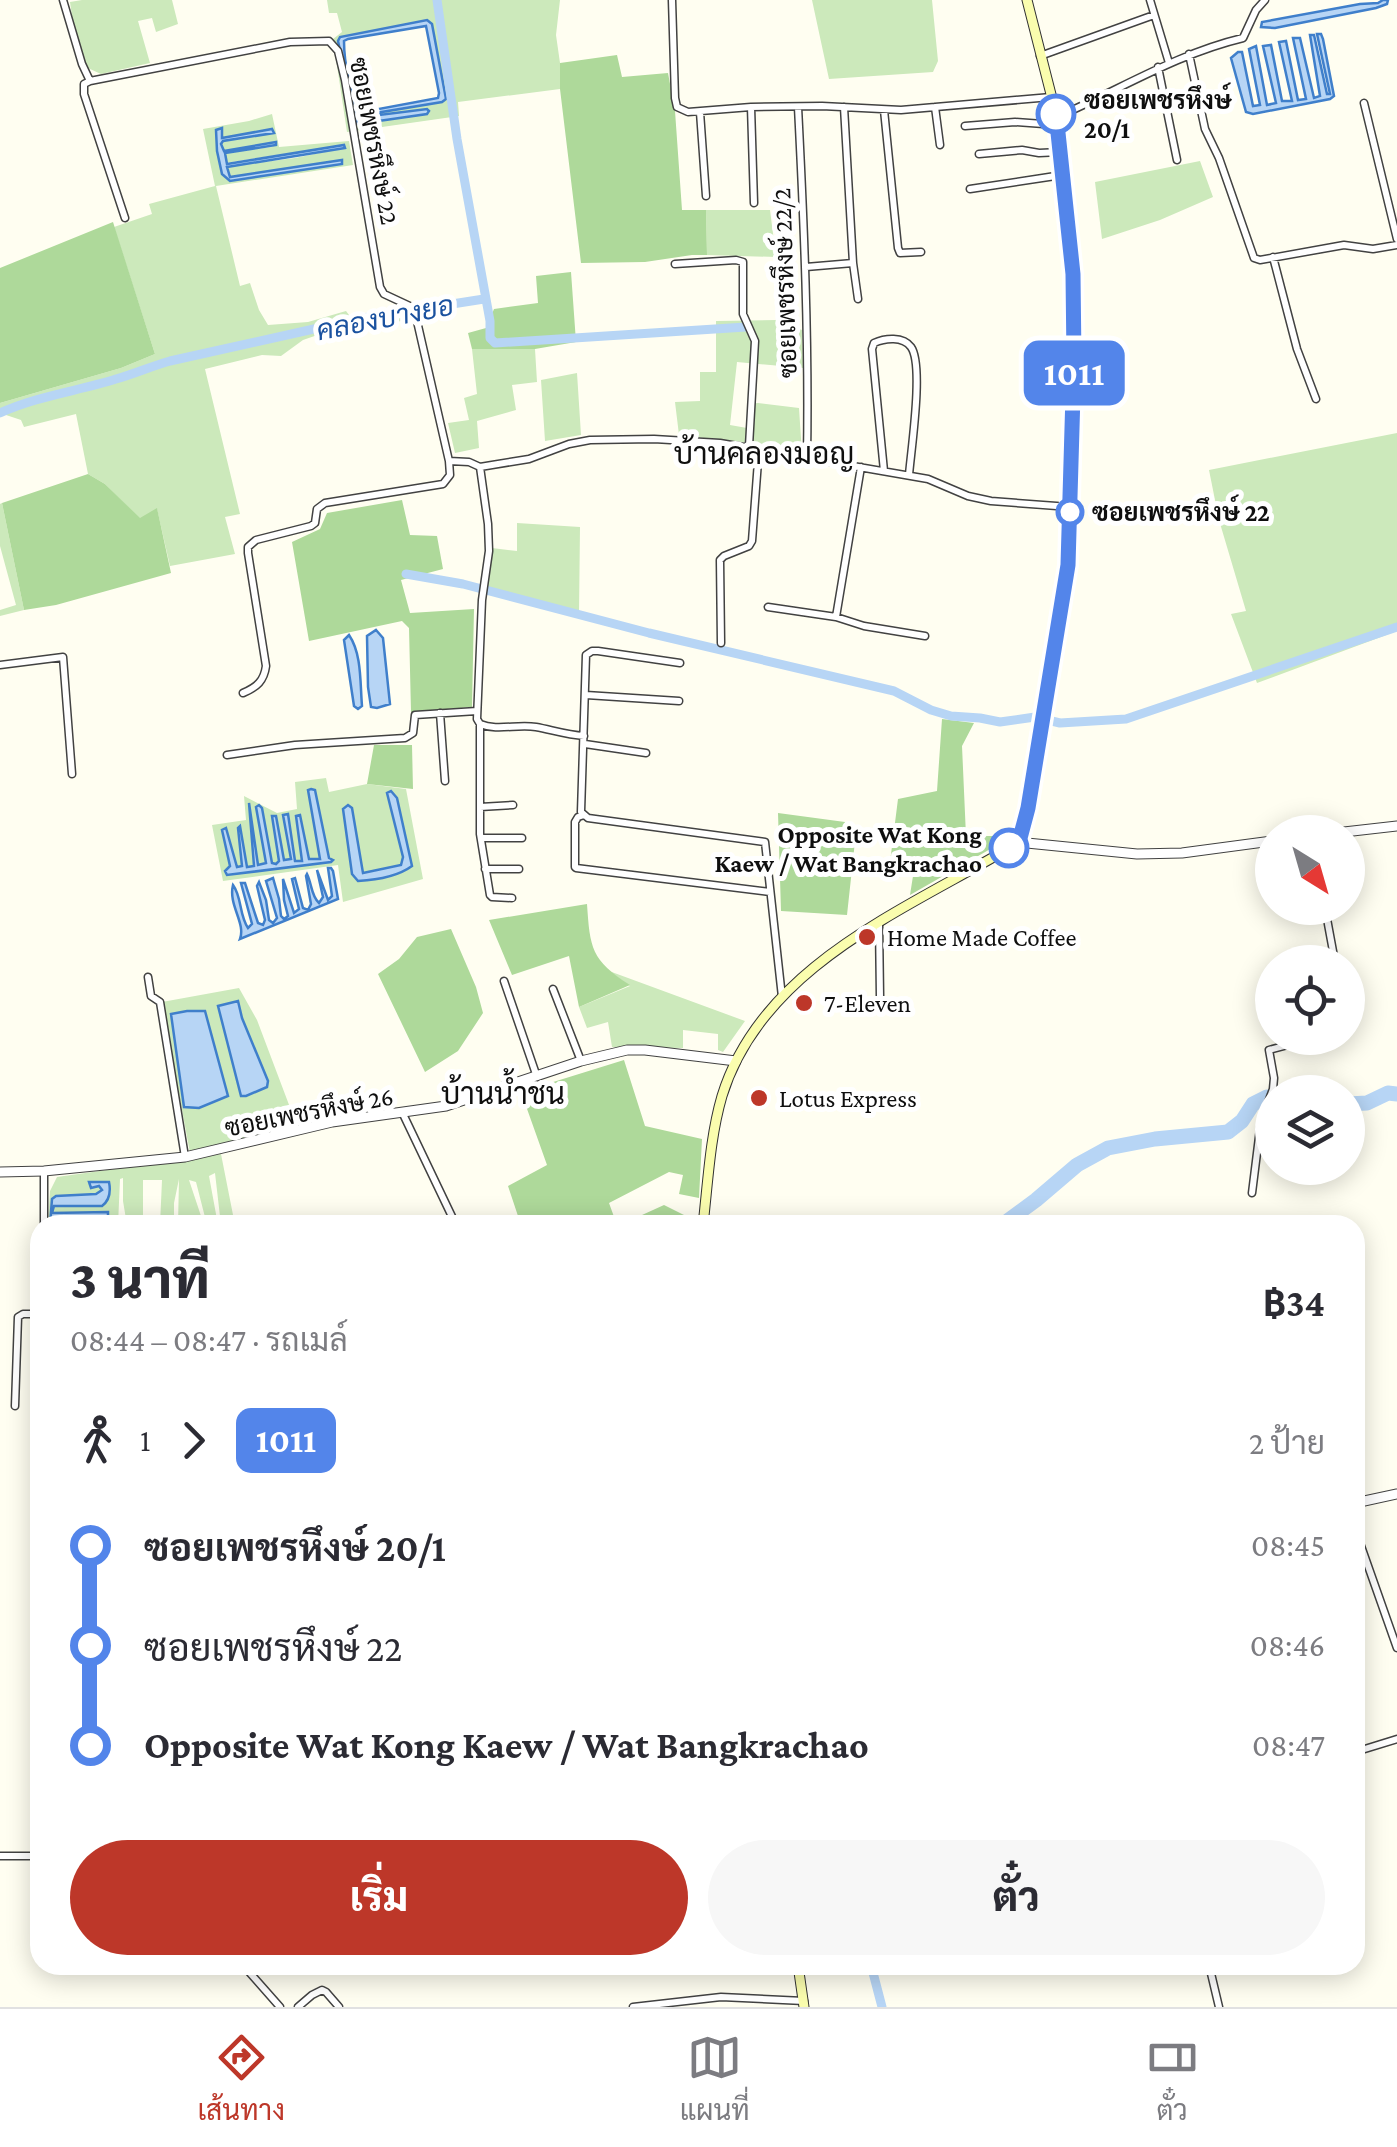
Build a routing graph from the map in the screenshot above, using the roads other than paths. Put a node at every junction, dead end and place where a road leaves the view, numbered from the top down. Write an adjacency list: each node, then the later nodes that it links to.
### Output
1 (63, 0): 11 (street)
2 (672, 0): 19 (street)
3 (1027, 0): 8 (main road)
4 (1150, 0): 6 (street)
5 (1265, 0): 7 (street)
6 (1154, 15): 8 (street); 9 (street)
7 (1190, 54): 9 (street); 33 (street)
8 (1040, 56): 12 (main road)
9 (1169, 63): 10 (street)
10 (1158, 67): 20 (street); 25 (street)
11 (90, 80): 30 (street); 42 (street, ซอยเพชรหึงษ์ 22)
12 (1052, 97): 17 (street); 20 (main road)
13 (1364, 102): 31 (street)
14 (844, 106): 16 (street); 18 (street); 34 (street)
15 (750, 107): 16 (street); 19 (street); 29 (street)
16 (798, 107): 36 (street, ซอยเพชรหึงษ์ 22/2)
17 (935, 108): 18 (street); 22 (street)
18 (884, 110): 32 (street)
19 (700, 112): 28 (street)
20 (1056, 119): 21 (street); 23 (main road)
21 (965, 126)
22 (940, 145)
23 (1060, 152): 24 (street); 26 (main road)
24 (979, 154)
25 (1177, 160)
26 (1062, 176): 27 (street); 47 (main road)
27 (970, 189)
28 (706, 196)
29 (754, 203)
30 (125, 218)
31 (1397, 242): 33 (street)
32 (921, 252)
33 (1273, 258): 38 (street)
34 (853, 263): 36 (street); 37 (street)
35 (675, 264): 39 (street)
36 (806, 268): 41 (street, ซอยเพชรหึงษ์ 22/2)
37 (858, 299)
38 (1316, 399)
39 (748, 446): 40 (street); 43 (street)
40 (759, 448): 41 (street); 51 (street)
41 (807, 458): 44 (street)
42 (449, 461): 43 (street); 54 (street)
43 (480, 467): 57 (street)
44 (861, 468): 45 (street); 49 (street)
45 (884, 471): 46 (street); 46 (street)
46 (909, 475): 47 (street)
47 (1070, 507): 72 (main road)
48 (768, 607): 49 (street)
49 (836, 617): 50 (street)
50 (925, 636)
51 (721, 642)
52 (680, 663): 55 (street)
53 (0, 665): 63 (street)
54 (242, 693)
55 (586, 695): 56 (street); 60 (street)
56 (679, 701)
57 (477, 711): 58 (street); 59 (street)
58 (440, 713): 62 (street); 64 (street)
59 (480, 724): 60 (street); 66 (street)
60 (584, 740): 61 (street); 67 (street)
61 (646, 753)
62 (227, 755)
63 (72, 774)
64 (445, 781)
65 (513, 805): 66 (street)
66 (480, 806): 70 (street)
67 (584, 816): 76 (street); 76 (street)
68 (1397, 826): 69 (street)
69 (1365, 830)
70 (480, 838): 71 (street); 75 (street)
71 (522, 838)
72 (1017, 842): 73 (street); 78 (main road)
73 (1255, 844)
74 (518, 868): 75 (street)
75 (486, 870): 77 (street)
76 (770, 892): 83 (street)
77 (512, 898)
78 (879, 922): 82 (street); 83 (main road)
79 (148, 977): 88 (street)
80 (504, 981): 86 (street)
81 (553, 989): 85 (street)
82 (880, 997)
83 (782, 999): 84 (main road)
84 (736, 1061): 85 (street, ซอยเพชรหึงษ์ 26); 95 (main road)
85 (580, 1062): 86 (street, ซอยเพชรหึงษ์ 26)
86 (537, 1077): 87 (street, ซอยเพชรหึงษ์ 26)
87 (403, 1114): 88 (street, ซอยเพชรหึงษ์ 26); 94 (street)
88 (185, 1157): 91 (street, ซอยเพชรหึงษ์ 26)
89 (1255, 1168): 92 (street)
90 (0, 1172): 91 (street, ซอยเพชรหึงษ์ 26)
91 (44, 1172): 93 (street)
92 (1252, 1193)
93 (44, 1215)
94 (451, 1215)
95 (703, 1215)
96 (30, 1314): 97 (street)
97 (16, 1406)
98 (1397, 1494): 99 (street)
99 (1365, 1501)
100 (1365, 1557): 101 (street)
101 (1397, 1648)
102 (1397, 1739): 103 (street)
103 (1365, 1749)
104 (0, 1856): 105 (street)
105 (30, 1856)
106 (252, 1975): 110 (street)
107 (800, 1975): 109 (main road)
108 (1211, 1975): 114 (street)
109 (804, 2004): 113 (street)
110 (280, 2007)
111 (298, 2007): 112 (street)
112 (339, 2007)
113 (633, 2007)
114 (1219, 2007)

